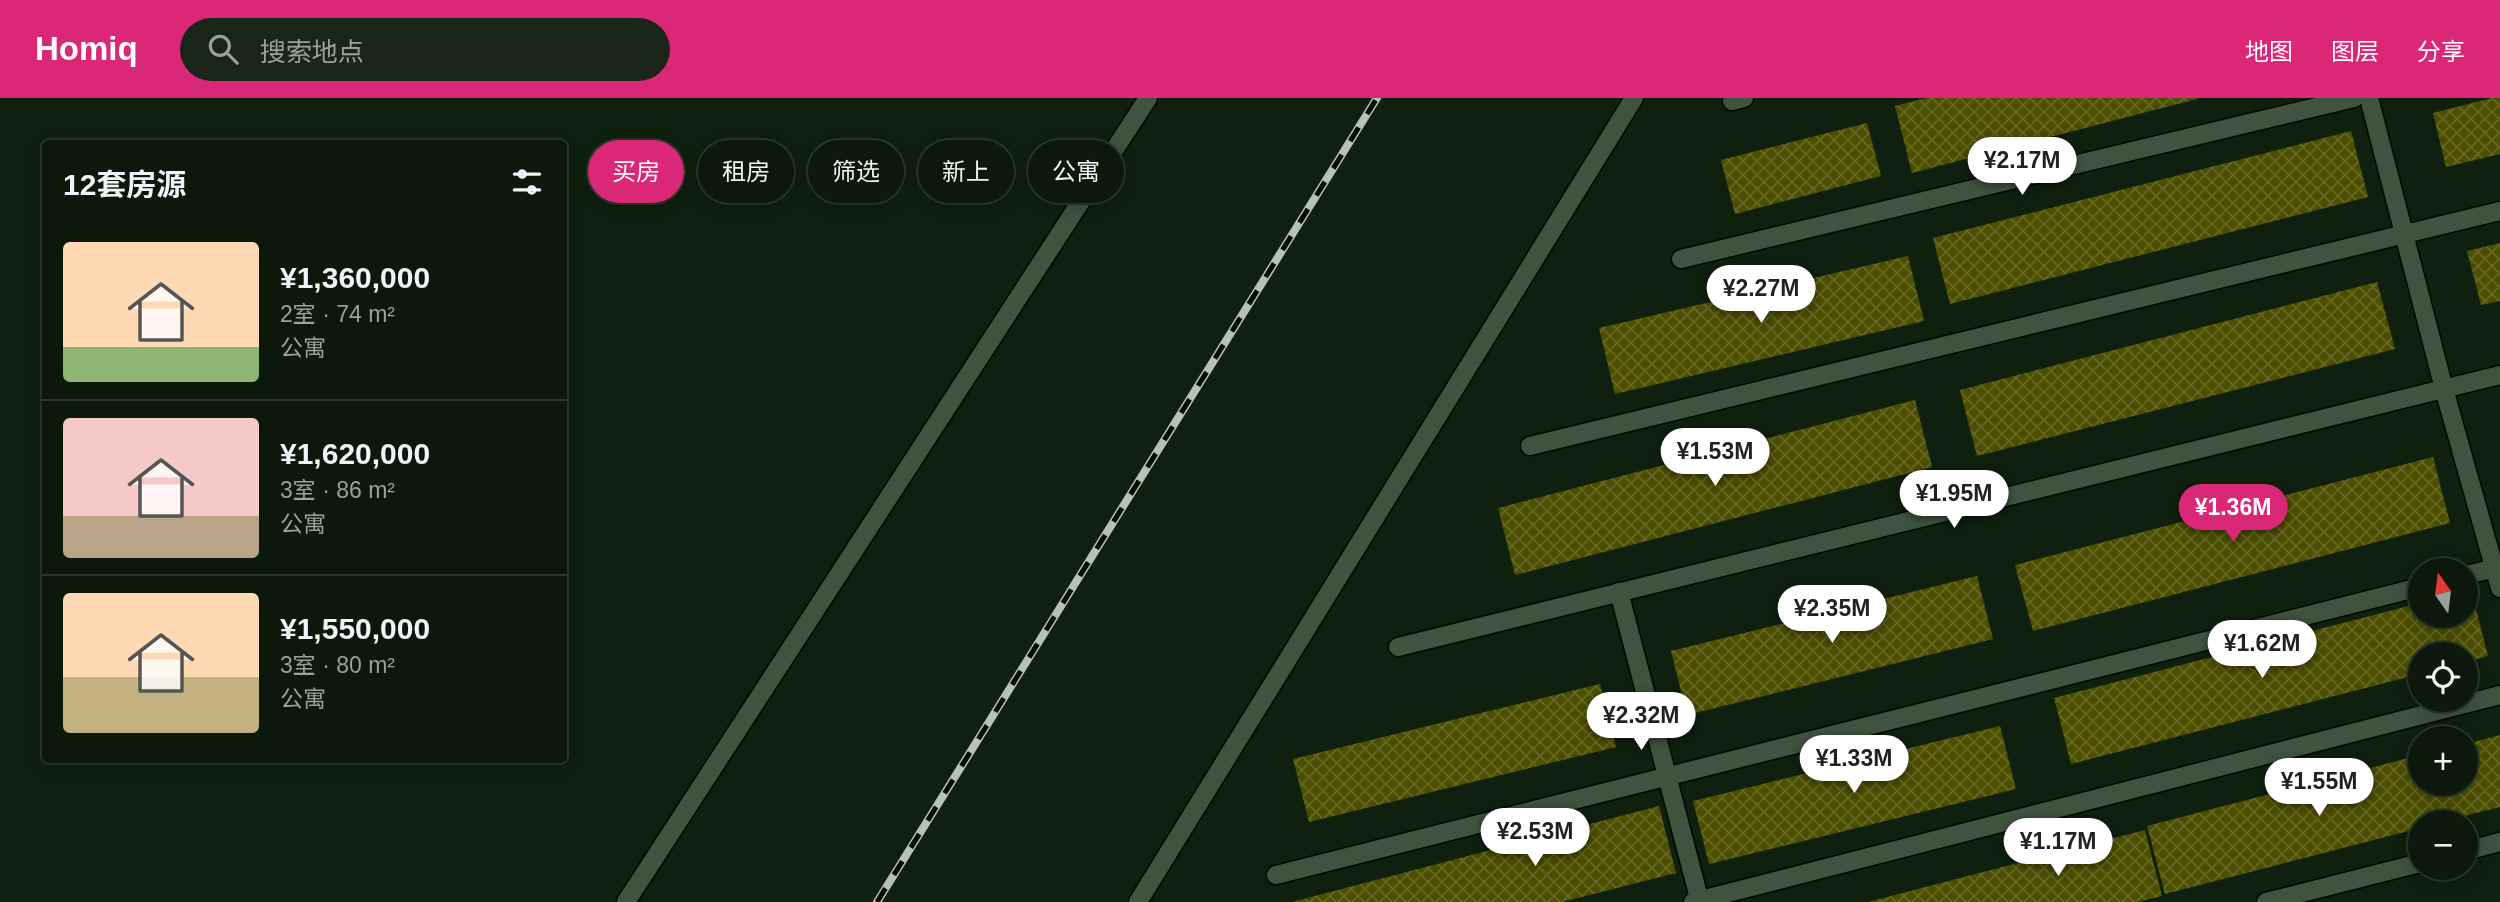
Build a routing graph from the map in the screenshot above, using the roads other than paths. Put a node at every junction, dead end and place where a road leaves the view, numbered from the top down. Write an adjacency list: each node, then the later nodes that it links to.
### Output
1 (1148, 98): 24 (street)
2 (1634, 98): 25 (street)
3 (2354, 98): 7 (street)
4 (2369, 98): 6 (street)
5 (2500, 211): 6 (street)
6 (2404, 234): 9 (street); 10 (street)
7 (1681, 259)
8 (2500, 375): 9 (street)
9 (2444, 389): 11 (street); 15 (street)
10 (1530, 446)
11 (2497, 568): 12 (street); 13 (street)
12 (2478, 572)
13 (2500, 588)
14 (2408, 590): 18 (street)
15 (1619, 592): 16 (street); 18 (street)
16 (1398, 647)
17 (2500, 695): 23 (street)
18 (1667, 776): 22 (street); 23 (street)
19 (2500, 842): 20 (street)
20 (2478, 848)
21 (2408, 866): 26 (street)
22 (1276, 875)
23 (1698, 901)
24 (626, 902)
25 (1138, 902)
26 (2266, 902)

